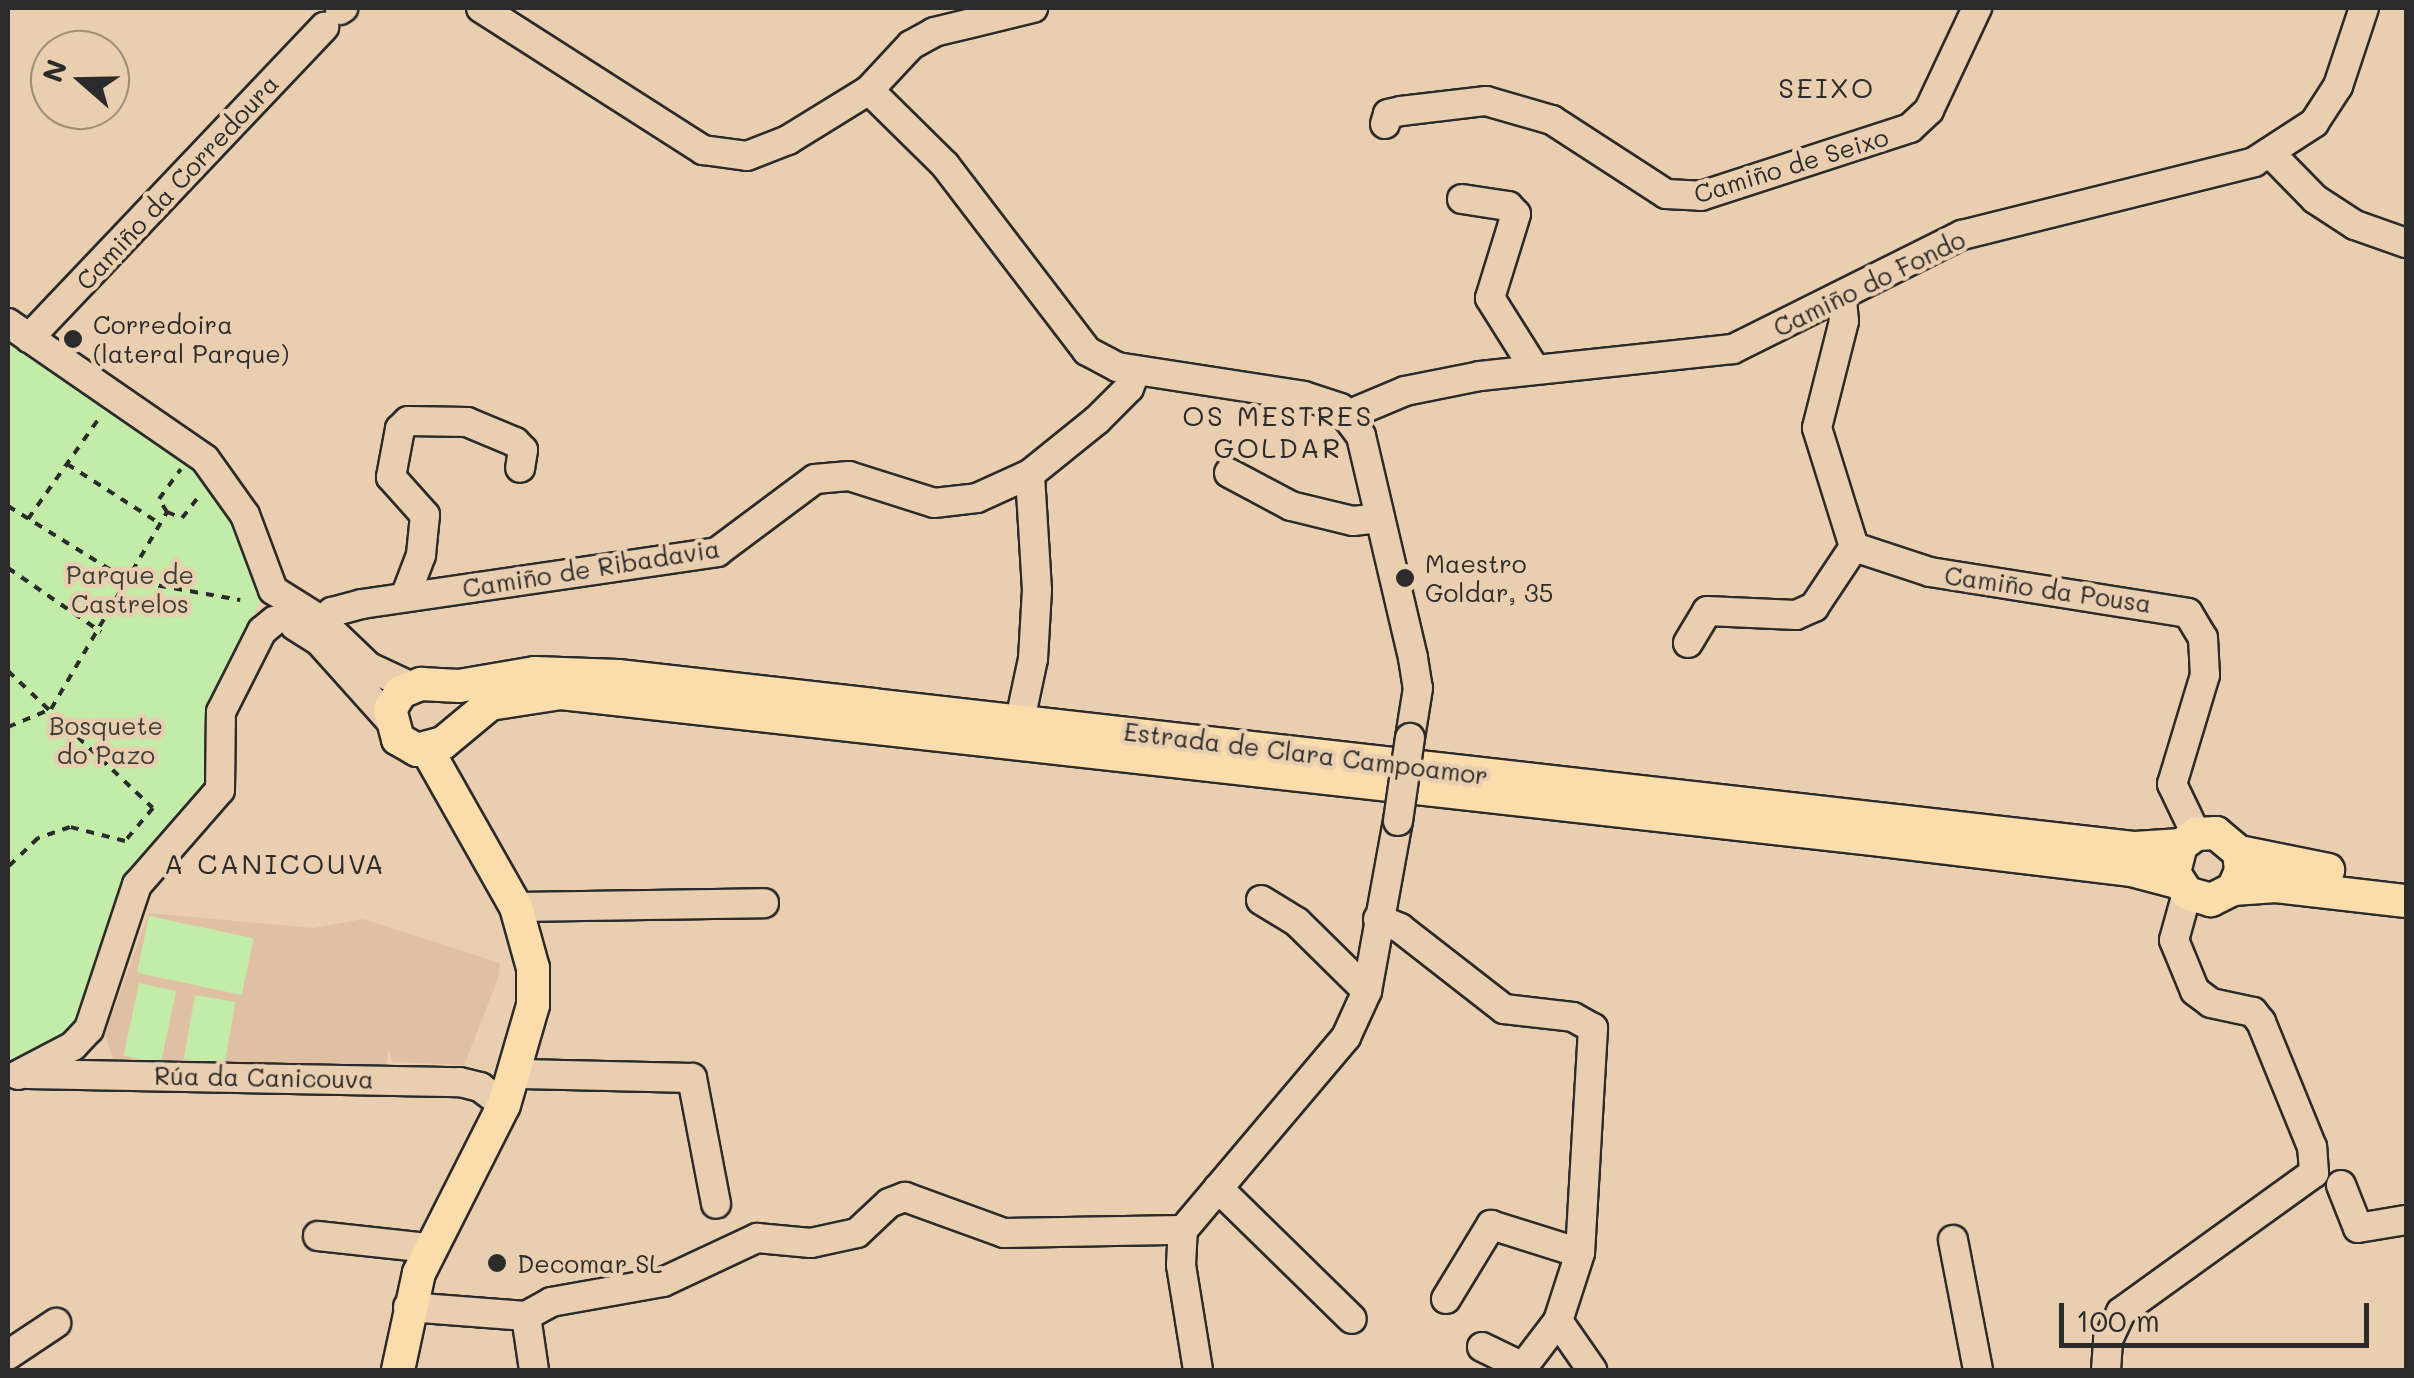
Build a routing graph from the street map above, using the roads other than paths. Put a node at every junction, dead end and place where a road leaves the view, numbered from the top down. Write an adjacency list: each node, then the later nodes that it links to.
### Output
1 (481, 8): 6 (street)
2 (1033, 8): 6 (street)
3 (1977, 8): 7 (street, Camiño de Seixo)
4 (2364, 8): 8 (street, Camiño do Fondo)
5 (336, 15): 12 (street, Camiño da Corredoura)
6 (868, 90): 14 (street)
7 (1385, 124)
8 (2271, 154): 10 (street); 11 (street, Camiño do Fondo)
9 (1462, 199): 13 (street)
10 (2406, 243)
11 (1842, 299): 13 (street, Camiño do Fondo); 20 (street)
12 (18, 330): 21 (street, Camiño da Corredoura)
13 (1534, 368): 15 (street, Camiño do Fondo)
14 (1136, 371): 15 (street); 18 (street, Camiño de Ribadavia)
15 (1348, 415): 19 (street)
16 (520, 468): 22 (street)
17 (1229, 473): 19 (street)
18 (1030, 474): 22 (street, Camiño de Ribadavia); 28 (street)
19 (1380, 518): 40 (street, bridge)
20 (1854, 547): 25 (street); 31 (street, Camiño da Pousa)
21 (273, 590): 23 (street, Camiño da Corredoura); 24 (street)
22 (406, 597): 24 (street, Camiño de Ribadavia)
23 (274, 620): 24 (street); 43 (street, Rúa da Canicouva)
24 (314, 626): 26 (street); 27 (street)
25 (1688, 642)
26 (421, 686): 27 (main road); 28 (main road, Estrada de Clara Campoamor); 29 (main road)
27 (390, 720): 30 (main road)
28 (1020, 720): 31 (main road, Estrada de Clara Campoamor)
29 (454, 730): 30 (main road, Estrada de Clara Campoamor); 34 (main road, Estrada de Clara Campoamor)
30 (427, 750): 39 (main road)
31 (2188, 839): 32 (main road, Estrada de Clara Campoamor); 34 (main road)
32 (2238, 852): 33 (main road, Estrada de Clara Campoamor); 35 (main road)
33 (2406, 879)
34 (2182, 888): 35 (main road, Estrada de Clara Campoamor); 67 (street)
35 (2233, 888): 37 (main road, Estrada de Clara Campoamor)
36 (1261, 900): 41 (street)
37 (2406, 901)
38 (764, 903): 39 (street)
39 (516, 907): 42 (main road)
40 (1378, 919): 41 (street); 53 (street)
41 (1367, 991): 46 (street)
42 (516, 1074): 44 (main road); 47 (street)
43 (13, 1078): 44 (street, Rúa da Canicouva)
44 (504, 1105): 52 (main road)
45 (2341, 1185): 48 (street)
46 (1218, 1188): 49 (street); 57 (street)
47 (716, 1204)
48 (2406, 1220)
49 (1183, 1230): 56 (street); 65 (street)
50 (318, 1236): 52 (street)
51 (1953, 1240): 66 (street)
52 (429, 1248): 55 (main road)
53 (1580, 1253): 54 (street); 58 (street)
54 (1446, 1299)
55 (408, 1308): 56 (street); 63 (main road)
56 (526, 1316): 64 (street)
57 (1352, 1319)
58 (1558, 1321): 60 (street); 62 (street)
59 (56, 1323): 61 (street)
60 (1482, 1346)
61 (8, 1354)
62 (1583, 1366)
63 (398, 1370)
64 (534, 1370)
65 (1198, 1370)
66 (1978, 1370)
67 (2106, 1370)

